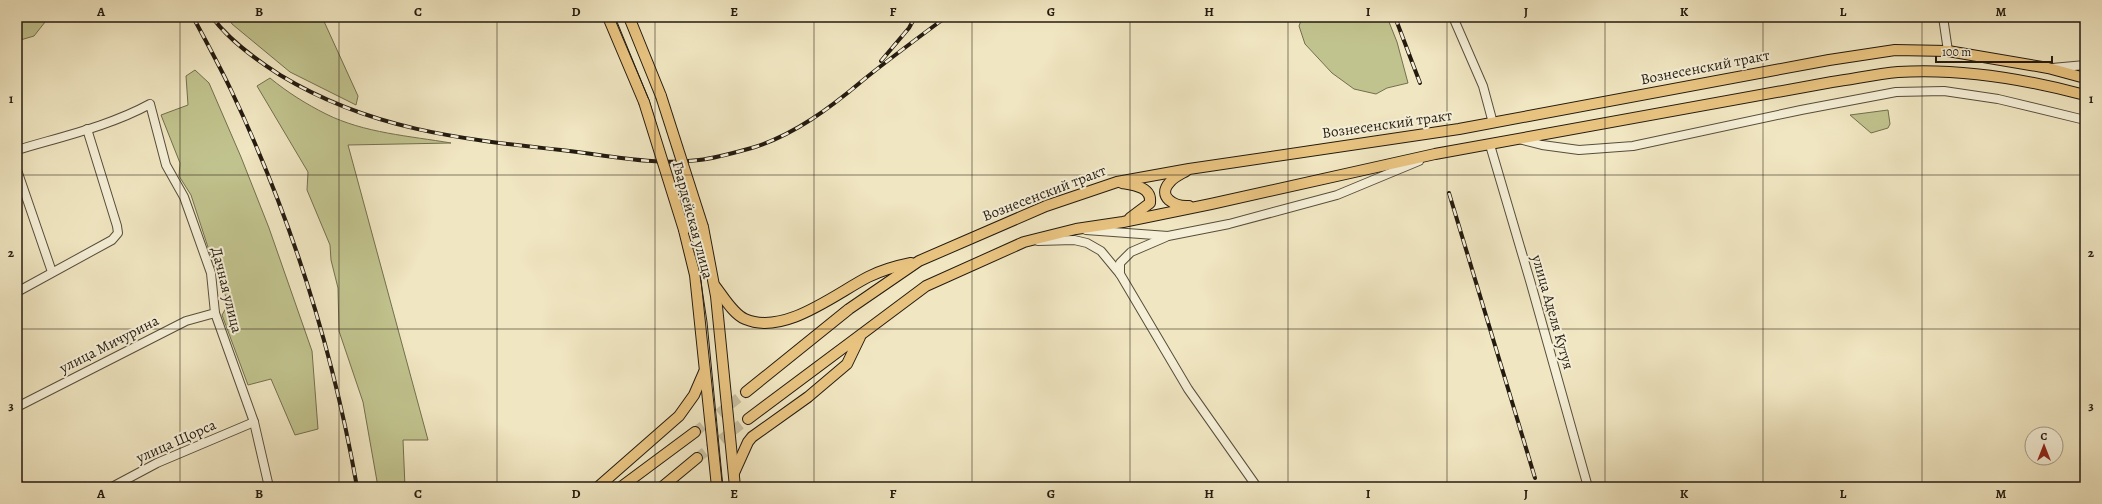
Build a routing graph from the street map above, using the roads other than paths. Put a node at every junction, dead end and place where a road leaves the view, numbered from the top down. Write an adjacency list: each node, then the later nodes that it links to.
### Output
1 (608, 17): 32 (main road, Гвардейская улица, bridge)
2 (629, 17): 28 (main road, Гвардейская улица, bridge)
3 (1453, 17): 11 (street)
4 (1944, 17): 5 (street)
5 (1948, 51): 7 (main road, Вознесенский тракт); 11 (main road, Вознесенский тракт)
6 (2085, 65): 7 (street)
7 (2048, 68): 8 (main road, Вознесенский тракт)
8 (2085, 78)
9 (2085, 95): 13 (main road)
10 (2085, 120): 13 (street)
11 (1493, 123): 17 (main road, Вознесенский тракт)
12 (86, 129): 15 (street); 26 (street); 30 (street, Дачная улица)
13 (1518, 139): 14 (main road)
14 (1490, 145): 16 (main road); 50 (street, улица Аделя Кутуя)
15 (17, 150)
16 (1435, 154): 20 (main road); 23 (street)
17 (1189, 169): 19 (main road, Вознесенский тракт); 20 (main road)
18 (17, 170): 26 (street)
19 (1117, 182): 21 (main road); 25 (main road, Вознесенский тракт)
20 (1211, 204): 21 (main road)
21 (1123, 222): 22 (main road)
22 (1076, 229): 23 (street); 24 (main road)
23 (1168, 236): 27 (street)
24 (1024, 242): 27 (street); 31 (main road)
25 (919, 261): 28 (main road); 33 (main road, Вознесенский тракт)
26 (52, 272): 29 (street)
27 (1120, 274): 49 (street)
28 (714, 284): 39 (main road, Гвардейская улица)
29 (17, 292)
30 (215, 312): 34 (street, улица Мичурина); 36 (street, Дачная улица)
31 (861, 334): 35 (main road); 39 (main road)
32 (704, 372): 44 (main road); 47 (main road, Гвардейская улица)
33 (746, 392)
34 (17, 406)
35 (748, 419)
36 (254, 422): 42 (street, улица Щорса); 43 (street, Дачная улица)
37 (695, 432): 45 (main road)
38 (698, 458): 46 (main road)
39 (734, 473): 48 (main road, Гвардейская улица)
40 (17, 482): 41 (street)
41 (20, 487)
42 (112, 487)
43 (269, 487)
44 (598, 487)
45 (621, 487)
46 (662, 487)
47 (717, 487)
48 (735, 487)
49 (1257, 487)
50 (1588, 487)

